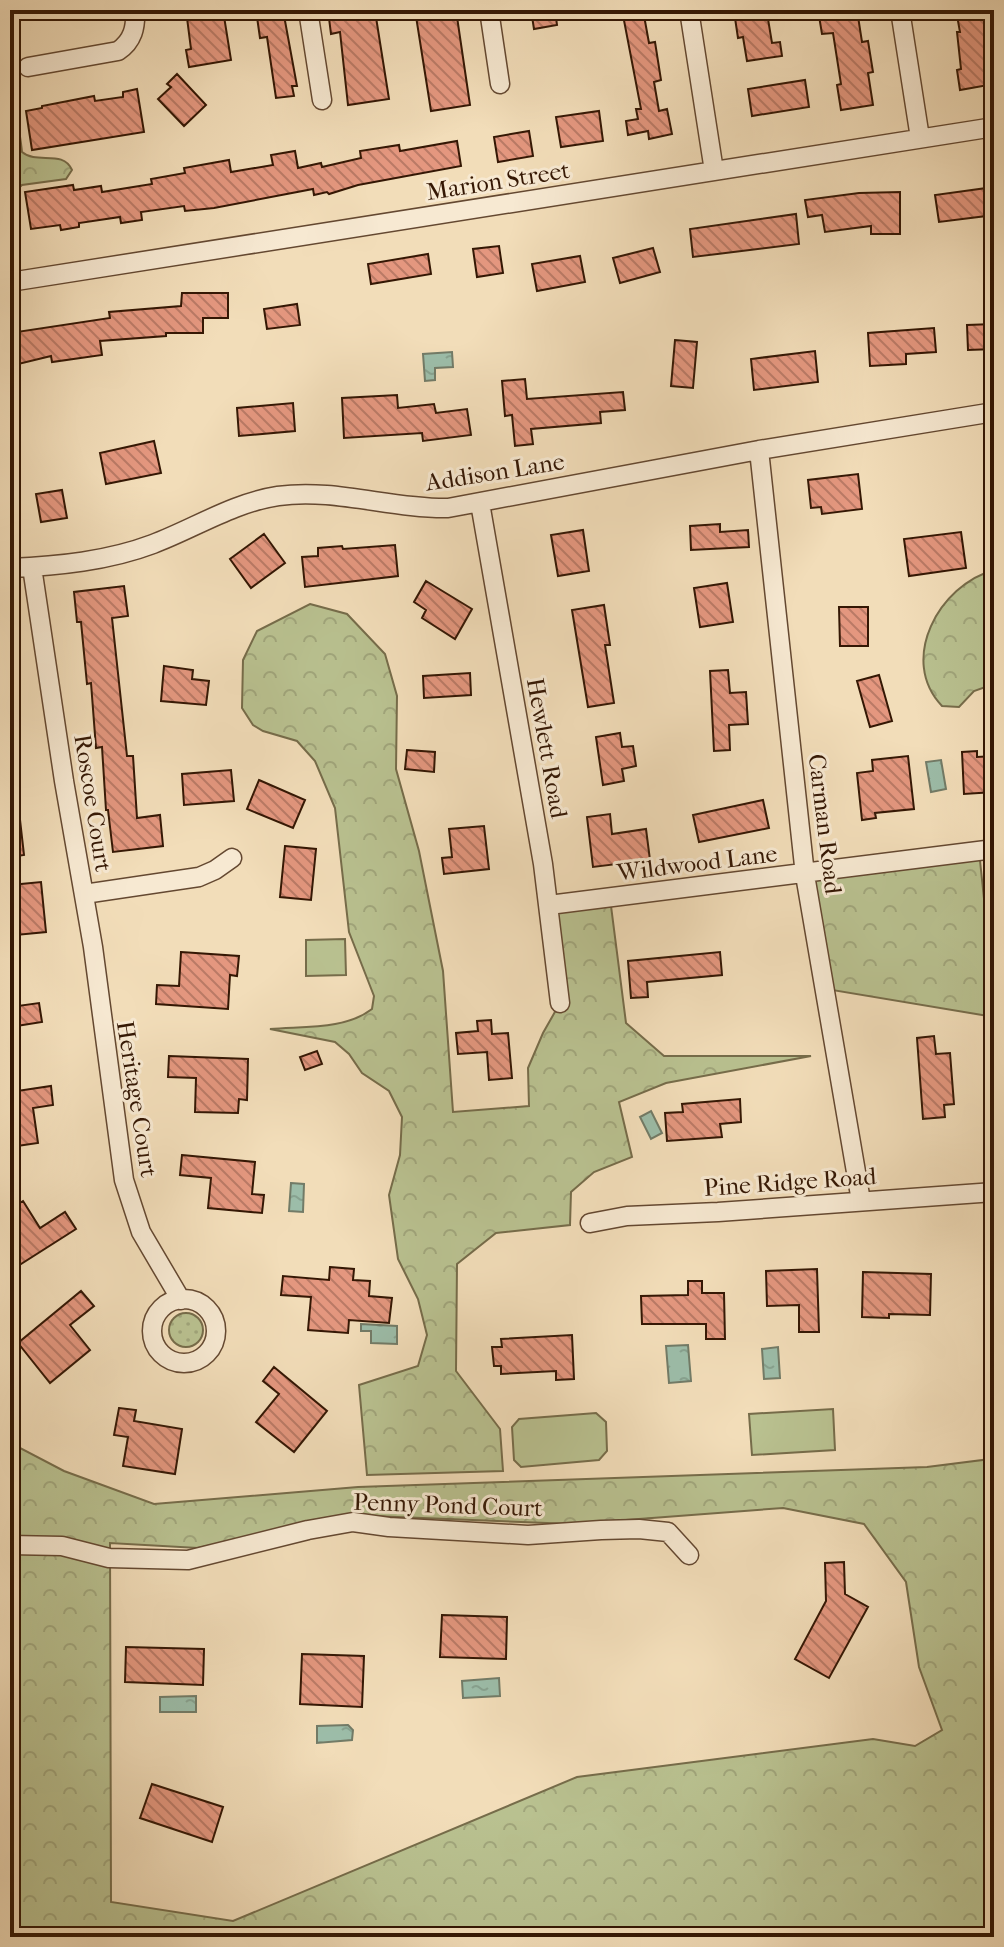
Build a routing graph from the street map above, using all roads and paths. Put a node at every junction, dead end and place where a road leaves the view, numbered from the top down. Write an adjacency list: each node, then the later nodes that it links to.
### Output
1 (135, 10): 6 (street)
2 (308, 10): 8 (street)
3 (489, 10): 7 (street)
4 (689, 10): 11 (street)
5 (900, 10): 10 (street)
6 (28, 67)
7 (500, 84)
8 (322, 100)
9 (994, 127): 10 (street, Marion Street)
10 (920, 138): 11 (street, Marion Street)
11 (714, 171): 12 (street, Marion Street)
12 (10, 282)
13 (994, 412): 14 (street, Addison Lane)
14 (759, 450): 15 (street, Addison Lane); 20 (street, Carman Road)
15 (480, 503): 16 (street, Addison Lane); 22 (street, Hewlett Road)
16 (32, 567): 17 (street, Addison Lane); 21 (street, Roscoe Court)
17 (10, 568)
18 (994, 849): 20 (street, Wildwood Lane)
19 (232, 858): 21 (street, Roscoe Court)
20 (805, 875): 22 (street, Wildwood Lane); 25 (street, Carman Road)
21 (84, 894): 27 (street, Heritage Court)
22 (549, 905): 23 (street, Hewlett Road)
23 (560, 1003)
24 (994, 1192): 25 (street, Pine Ridge Road)
25 (861, 1201): 26 (street, Pine Ridge Road)
26 (590, 1223)
27 (181, 1300)
28 (10, 1545): 29 (street, Penny Pond Court)
29 (689, 1555)

